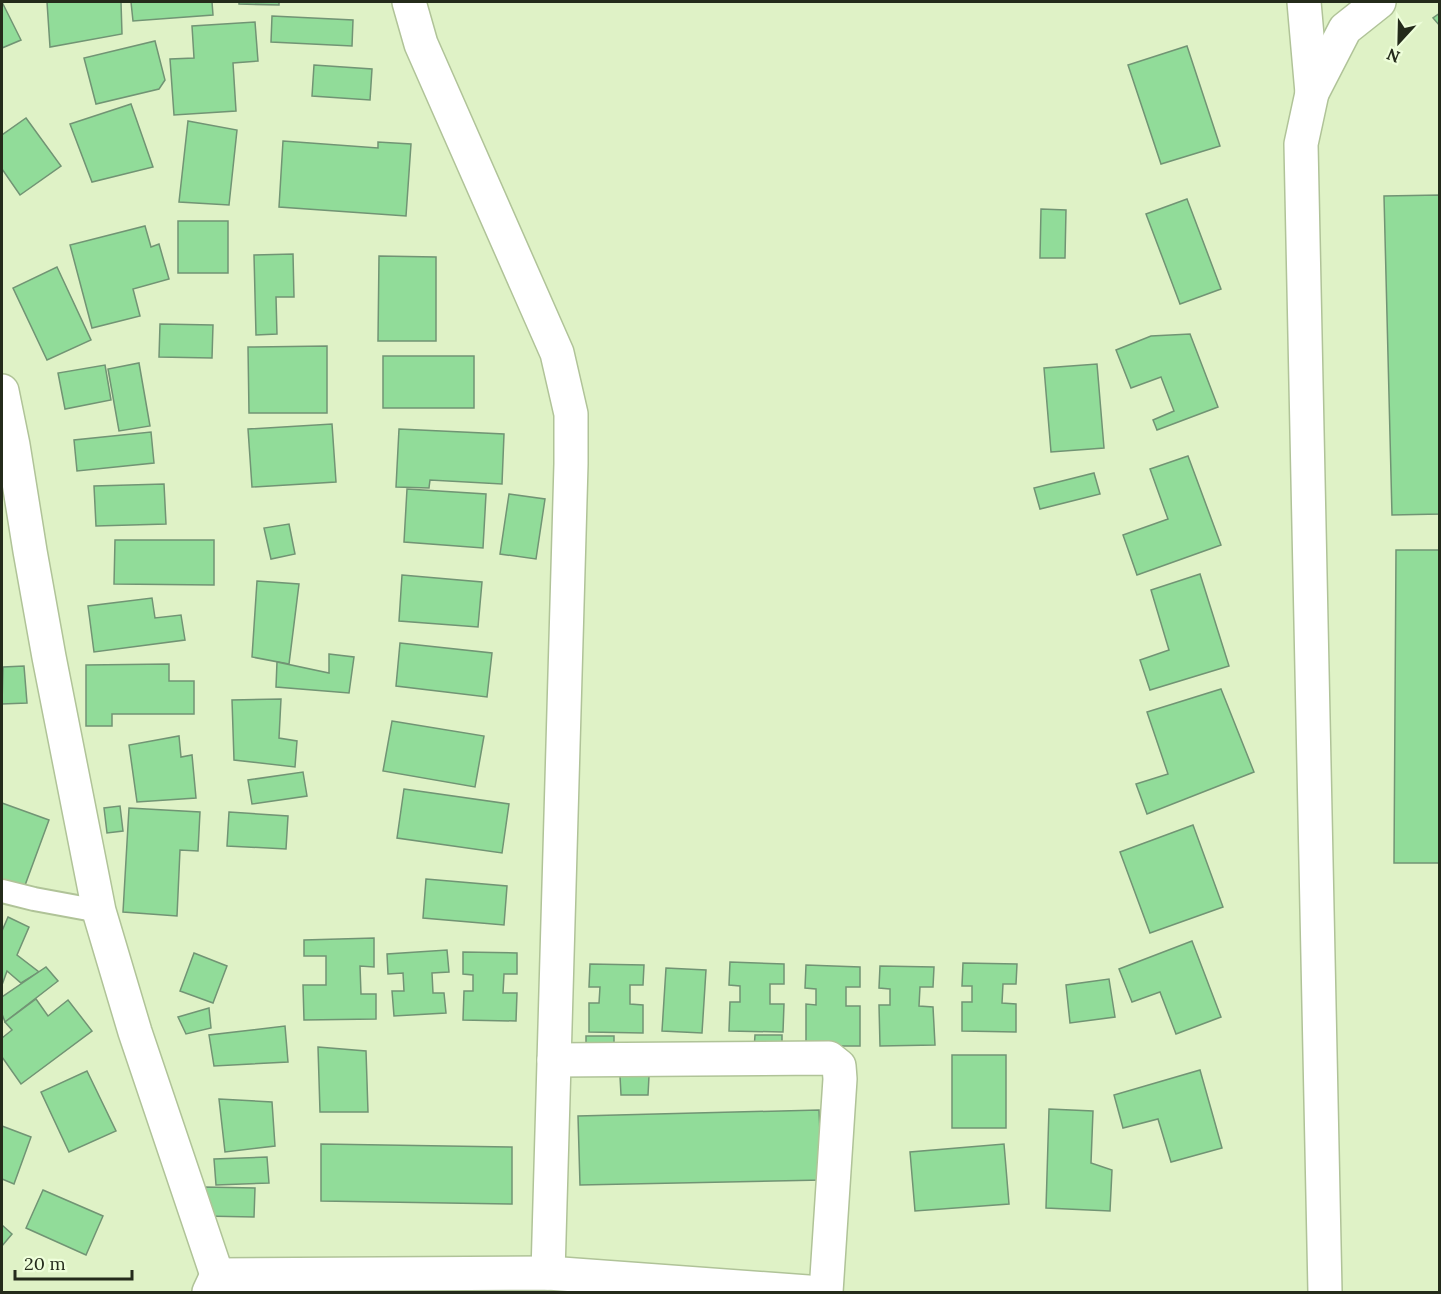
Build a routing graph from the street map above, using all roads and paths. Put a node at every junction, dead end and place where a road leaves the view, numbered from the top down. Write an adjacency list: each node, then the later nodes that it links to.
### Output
1 (410, 2): 8 (street)
2 (1304, 2): 4 (street)
3 (1379, 2): 4 (street)
4 (1311, 93): 13 (street)
5 (2, 391): 7 (street)
6 (2, 891): 7 (lane)
7 (99, 911): 10 (street)
8 (554, 1060): 9 (street); 12 (street)
9 (548, 1273): 10 (street); 11 (street)
10 (213, 1284)
11 (808, 1293)
12 (826, 1293)
13 (1325, 1293)

